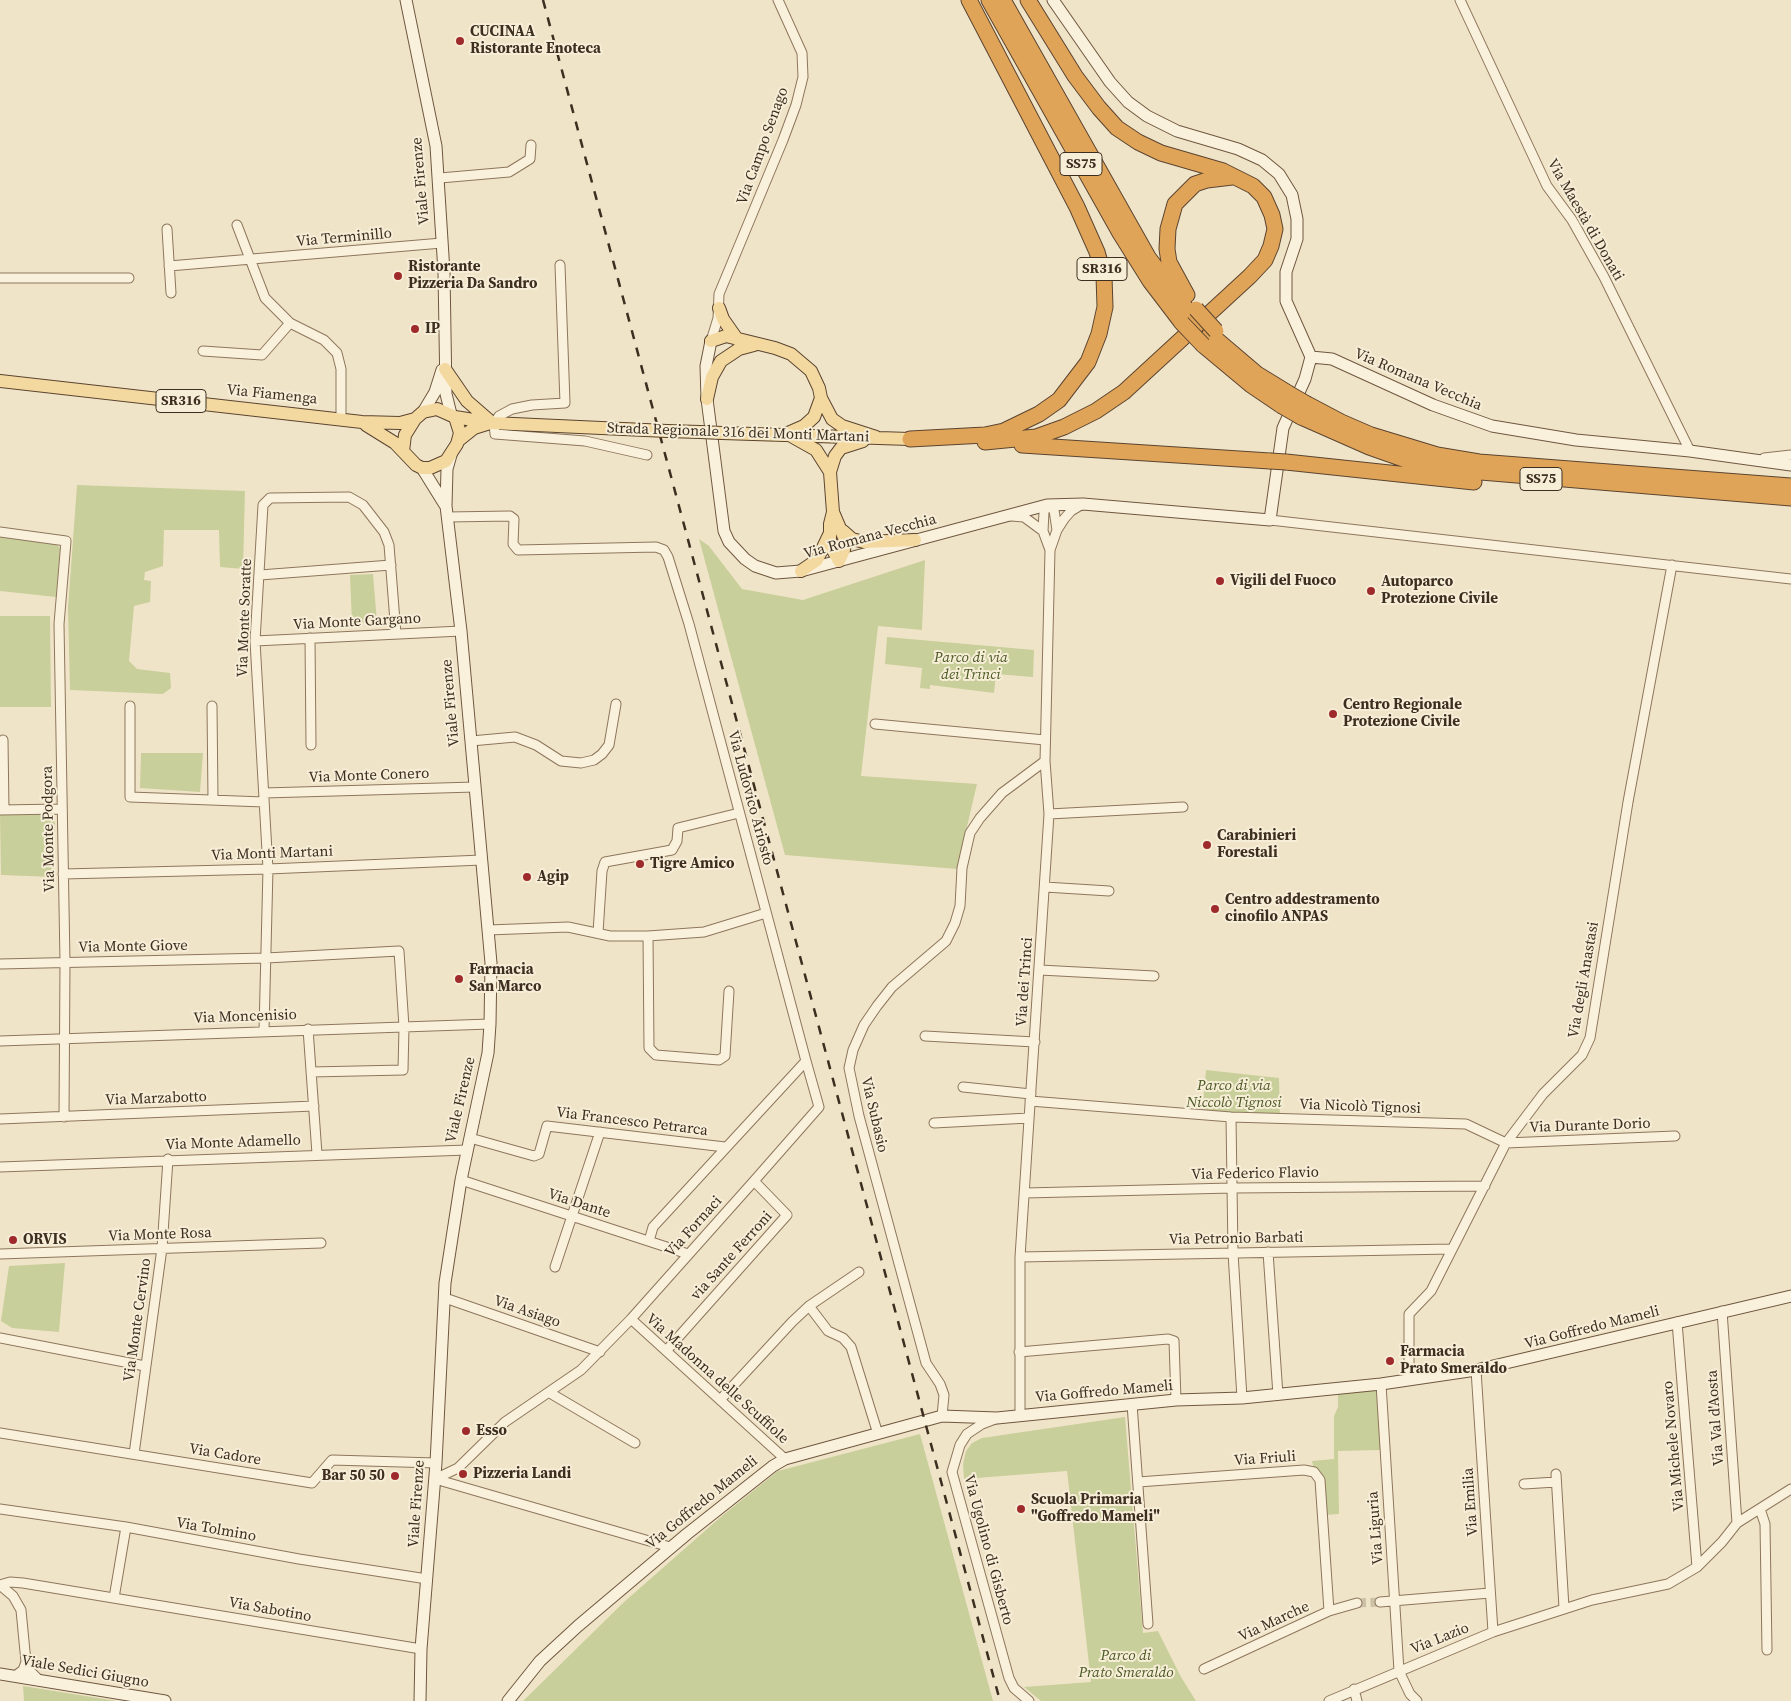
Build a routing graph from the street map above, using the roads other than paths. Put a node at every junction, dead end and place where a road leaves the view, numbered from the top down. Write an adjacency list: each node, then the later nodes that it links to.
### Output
1 (406, 0): 11 (main road, Viale Firenze)
2 (778, 0): 21 (street, Via Campo Senago)
3 (969, 0): 43 (highway, SR316)
4 (989, 0): 22 (highway, SS75)
5 (1003, 0): 22 (highway, SS75)
6 (1028, 0): 10 (highway, SR316)
7 (1054, 0): 28 (main road)
8 (1460, 0): 46 (street, Via Maestà di Donati)
9 (531, 146): 11 (street)
10 (1236, 177): 22 (highway); 44 (highway, SR316)
11 (440, 178): 14 (main road, Viale Firenze)
12 (237, 225): 15 (street)
13 (167, 229): 17 (street)
14 (442, 243): 15 (street, Via Terminillo); 29 (main road, Viale Firenze)
15 (249, 260): 17 (street, Via Terminillo); 23 (street)
16 (560, 265): 39 (street)
17 (169, 266): 20 (street)
18 (0, 278): 19 (street)
19 (129, 278)
20 (171, 294)
21 (718, 304): 25 (street, Via Romana Vecchia); 26 (main road)
22 (1190, 316): 24 (highway, SS75, bridge)
23 (290, 323): 27 (street); 37 (street)
24 (1209, 337): 31 (highway, SS75); 31 (highway, SS75)
25 (711, 341): 26 (main road); 33 (main road, Via Romana Vecchia)
26 (738, 344): 32 (main road); 33 (main road)
27 (203, 351)
28 (1311, 357): 46 (main road, Via Romana Vecchia); 62 (main road)
29 (445, 365): 35 (main road, Viale Firenze); 36 (main road, Viale Firenze); 39 (main road)
30 (0, 381): 37 (main road, Via Fiamenga / SR316)
31 (1282, 394): 34 (highway, SS75, bridge)
32 (821, 398): 40 (main road); 41 (main road)
33 (707, 399): 73 (main road, Via Romana Vecchia)
34 (1304, 411): 54 (highway, SS75); 55 (highway, SS75)
35 (419, 415): 36 (main road, SR316); 38 (main road, Via Fiamenga / SR316); 45 (main road, Viale Firenze)
36 (453, 416): 39 (main road, Strada Regionale 316 dei Monti Martani / SR316); 42 (main road, Viale Firenze)
37 (341, 419): 38 (main road, Via Fiamenga / SR316)
38 (362, 422): 45 (main road, Via Fiamenga / SR316)
39 (493, 422): 40 (main road, Strada Regionale 316 dei Monti Martani / SR316, bridge); 42 (main road, Strada Regionale 316 dei Monti Martani / SR316); 48 (street)
40 (786, 434): 41 (main road, Strada Regionale 316 dei Monti Martani / SR316); 53 (main road)
41 (876, 438): 43 (main road, Strada Regionale 316 dei Monti Martani / SR316); 53 (main road)
42 (459, 440): 47 (main road, Viale Firenze / SR316)
43 (910, 440): 44 (highway, Strada Regionale 316 dei Monti Martani / SR316)
44 (985, 442): 54 (highway, SR316, bridge)
45 (403, 451): 52 (main road, Viale Firenze / SR316)
46 (1690, 451): 50 (main road, Via Romana Vecchia)
47 (451, 455): 52 (main road); 59 (main road, Viale Firenze)
48 (647, 455)
49 (1791, 455): 50 (street)
50 (1742, 459): 51 (main road, Via Romana Vecchia)
51 (1791, 465)
52 (422, 468): 59 (main road, Viale Firenze)
53 (830, 472): 60 (main road)
54 (1553, 480): 56 (highway, SS75)
55 (1791, 486)
56 (1791, 498)
57 (1083, 504): 58 (main road, Via Romana Vecchia); 62 (main road, Via Romana Vecchia); 63 (street, Via dei Trinci)
58 (1047, 505): 61 (main road, Via Romana Vecchia); 63 (street); 65 (street, Via dei Trinci)
59 (447, 512): 76 (main road, Viale Firenze); 95 (street, Via Ludovico Ariosto)
60 (833, 512): 64 (main road); 67 (main road)
61 (1006, 515): 65 (street); 68 (main road, Via Romana Vecchia)
62 (1270, 520): 72 (street, Via Romana Vecchia)
63 (1057, 530): 69 (street, Via dei Trinci)
64 (843, 531): 68 (main road); 70 (main road)
65 (1043, 531): 69 (street, Via dei Trinci)
66 (0, 532): 93 (street, Via Monte Podgora)
67 (829, 535): 70 (main road); 73 (main road)
68 (915, 540): 70 (main road, Via Romana Vecchia)
69 (1050, 550): 85 (street, Via dei Trinci)
70 (839, 561): 73 (main road, Via Romana Vecchia)
71 (391, 565): 74 (street); 74 (street, Via Monte Soratte); 77 (street)
72 (1672, 565): 75 (street, Via Romana Vecchia); 133 (street, Via degli Anastasi)
73 (801, 571)
74 (260, 575): 79 (street, Via Monte Soratte)
75 (1791, 579)
76 (461, 631): 77 (street, Via Monte Gargano); 86 (main road, Viale Firenze)
77 (396, 634): 78 (street, Via Monte Gargano)
78 (310, 638): 79 (street, Via Monte Gargano); 87 (street)
79 (255, 641): 90 (street, Via Monte Soratte)
80 (616, 704): 86 (street)
81 (130, 706): 91 (street)
82 (212, 706): 91 (street)
83 (875, 724): 85 (street)
84 (3, 740): 94 (street)
85 (1046, 740): 88 (street, Via dei Trinci)
86 (471, 741): 89 (main road, Viale Firenze)
87 (311, 745)
88 (1045, 761): 96 (street, Via dei Trinci); 177 (street, Via Subasio)
89 (476, 786): 90 (street, Via Monte Conero); 97 (main road, Viale Firenze)
90 (264, 797): 91 (street); 98 (street, Via Monte Soratte)
91 (213, 799)
92 (1183, 807): 96 (street)
93 (61, 809): 94 (street); 99 (street, Via Monte Podgora)
94 (2, 810)
95 (739, 814): 102 (street, Via Ludovico Ariosto); 104 (street)
96 (1049, 814): 100 (street, Via dei Trinci)
97 (482, 860): 98 (street, Via Monti Martani); 103 (main road, Viale Firenze)
98 (268, 869): 99 (street, Via Monti Martani); 106 (street)
99 (63, 874): 107 (street, Via Monte Podgora)
100 (1045, 887): 101 (street); 109 (street, Via dei Trinci)
101 (1109, 891)
102 (766, 913): 105 (street); 120 (street, Via Ludovico Ariosto)
103 (488, 930): 104 (street); 112 (main road, Viale Firenze)
104 (598, 934): 105 (street)
105 (648, 936): 111 (street)
106 (266, 958): 107 (street, Via Monte Giove); 113 (street, Via Monte Giove); 115 (street)
107 (65, 962): 108 (street, Via Monte Giove); 117 (street, Via Monte Podgora)
108 (0, 964)
109 (1040, 970): 110 (street); 119 (street, Via dei Trinci)
110 (1154, 976)
111 (729, 991)
112 (490, 1024): 113 (street, Via Moncenisio); 132 (main road, Viale Firenze)
113 (404, 1027): 114 (street, Via Moncenisio); 121 (street)
114 (308, 1029): 115 (street, Via Moncenisio); 121 (street)
115 (264, 1030): 117 (street, Via Moncenisio)
116 (925, 1036): 119 (street)
117 (65, 1038): 118 (street, Via Moncenisio); 125 (street, Via Monte Podgora)
118 (0, 1041)
119 (1035, 1042): 123 (street, Via dei Trinci)
120 (806, 1061): 134 (street); 140 (street, Via Fornaci)
121 (311, 1072): 124 (street)
122 (963, 1088): 123 (street, Via Nicolò Tignosi)
123 (1031, 1097): 126 (street, Via Nicolò Tignosi); 127 (street, Via dei Trinci)
124 (314, 1106): 125 (street, Via Marzabotto); 136 (street)
125 (64, 1116): 128 (street, Via Marzabotto)
126 (1231, 1117): 133 (street, Via Nicolò Tignosi); 142 (street)
127 (1029, 1118): 129 (street); 143 (street, Via dei Trinci)
128 (0, 1119)
129 (934, 1123)
130 (600, 1132): 132 (street, Via Francesco Petrarca); 134 (street, Via Francesco Petrarca); 144 (street)
131 (1675, 1136): 133 (street, Via Durante Dorio)
132 (470, 1138): 135 (main road, Viale Firenze)
133 (1506, 1143): 141 (street, Via degli Anastasi)
134 (725, 1147): 145 (street)
135 (467, 1150): 136 (street, Via Monte Adamello); 139 (main road, Viale Firenze)
136 (318, 1154): 137 (street, Via Monte Adamello)
137 (168, 1159): 138 (street, Via Monte Adamello); 147 (street, Via Monte Cervino)
138 (0, 1167)
139 (461, 1180): 144 (street, Via Dante); 157 (main road, Viale Firenze)
140 (754, 1181): 152 (street, Via Fornaci); 163 (street, via Sante Ferroni)
141 (1485, 1186): 142 (street, Via Federico Flavio); 148 (street, Via degli Anastasi)
142 (1232, 1188): 143 (street, Via Federico Flavio); 150 (street)
143 (1025, 1193): 153 (street, Via dei Trinci)
144 (572, 1217): 145 (street, Via Dante); 154 (street)
145 (649, 1241): 152 (street, Via Dante)
146 (321, 1243): 147 (street, Via Monte Rosa)
147 (162, 1248): 151 (street, Via Monte Rosa); 166 (street, Via Monte Cervino)
148 (1452, 1249): 149 (street, Via Petronio Barbati); 168 (street, Via degli Anastasi)
149 (1268, 1252): 150 (street, Via Petronio Barbati); 171 (street)
150 (1233, 1253): 153 (street, Via Petronio Barbati); 172 (street)
151 (0, 1254)
152 (688, 1254): 160 (street, Via Fornaci)
153 (1020, 1256): 165 (street, Via dei Trinci)
154 (555, 1267)
155 (859, 1272): 158 (street)
156 (1791, 1296): 159 (main road, Via Goffredo Mameli)
157 (445, 1298): 164 (street, Via Asiago); 184 (main road, Viale Firenze)
158 (809, 1306): 173 (street); 180 (street)
159 (1722, 1311): 161 (main road, Via Goffredo Mameli); 191 (street, Via Val d'Aosta)
160 (631, 1319): 163 (street, Via Madonna delle Scuffiole); 164 (street, Via Fornaci)
161 (1678, 1322): 167 (main road, Via Goffredo Mameli); 194 (street, Via Michele Novaro)
162 (0, 1338): 166 (street)
163 (666, 1351): 173 (street, Via Madonna delle Scuffiole)
164 (600, 1352): 170 (street, Via Fornaci)
165 (1019, 1352): 174 (street); 176 (street, Via dei Trinci)
166 (145, 1366): 182 (street, Via Monte Cervino)
167 (1476, 1370): 168 (main road, Via Goffredo Mameli); 197 (street, Via Emilia)
168 (1409, 1380): 169 (main road, Via Goffredo Mameli)
169 (1381, 1384): 171 (main road, Via Goffredo Mameli); 199 (street, Via Liguria)
170 (550, 1393): 181 (street); 185 (street, Via Fornaci)
171 (1278, 1395): 172 (main road, Via Goffredo Mameli)
172 (1242, 1398): 174 (main road, Via Goffredo Mameli)
173 (720, 1400): 183 (street, Via Madonna delle Scuffiole)
174 (1176, 1400): 175 (main road, Via Goffredo Mameli)
175 (1132, 1404): 176 (main road, Via Goffredo Mameli); 186 (street)
176 (1020, 1414): 178 (main road, Via Goffredo Mameli)
177 (942, 1416): 178 (main road, Via Goffredo Mameli); 180 (main road, Via Goffredo Mameli)
178 (997, 1418): 218 (street, Via Ugolino di Gisberto)
179 (0, 1433): 182 (street, Via Cadore)
180 (878, 1434): 183 (main road, Via Goffredo Mameli)
181 (635, 1443)
182 (134, 1454): 184 (street, Via Cadore)
183 (786, 1459): 193 (main road, Via Goffredo Mameli)
184 (436, 1463): 185 (main road, Viale Firenze)
185 (435, 1479): 193 (street); 195 (main road, Viale Firenze)
186 (1138, 1482): 203 (street, Via Friuli); 204 (street)
187 (1524, 1484): 202 (street)
188 (1791, 1489): 190 (street, Via Lazio)
189 (0, 1509): 192 (street, Via Tolmino)
190 (1760, 1509): 191 (street, Via Lazio); 207 (street)
191 (1737, 1523): 194 (street, Via Lazio)
192 (126, 1527): 195 (street, Via Tolmino); 198 (street)
193 (670, 1547): 217 (main road, Via Goffredo Mameli)
194 (1697, 1567): 202 (street, Via Lazio)
195 (427, 1579): 206 (main road, Viale Firenze)
196 (0, 1585): 198 (street, Via Sabotino); 208 (street)
197 (1490, 1593): 199 (street); 205 (street, Via Emilia)
198 (114, 1598): 206 (street, Via Sabotino)
199 (1394, 1600): 200 (street); 210 (street, Via Liguria)
200 (1380, 1602)
201 (1357, 1603): 203 (street, Via Marche)
202 (1564, 1608): 205 (street, Via Lazio)
203 (1329, 1611): 209 (street, Via Marche)
204 (1148, 1624)
205 (1493, 1632): 210 (street, Via Lazio)
206 (421, 1649): 216 (main road, Viale Firenze)
207 (1767, 1650)
208 (26, 1662): 212 (street); 213 (street)
209 (1204, 1670)
210 (1399, 1670): 214 (street, Via Lazio); 221 (street)
211 (0, 1674): 212 (main road, Viale Sedici Giugno)
212 (15, 1676): 213 (main road, Viale Sedici Giugno)
213 (38, 1679): 215 (main road, Viale Sedici Giugno)
214 (1354, 1689): 219 (street, Via Lazio); 220 (street)
215 (166, 1701)
216 (420, 1701)
217 (508, 1701)
218 (1029, 1701)
219 (1329, 1701)
220 (1357, 1701)
221 (1416, 1701)

